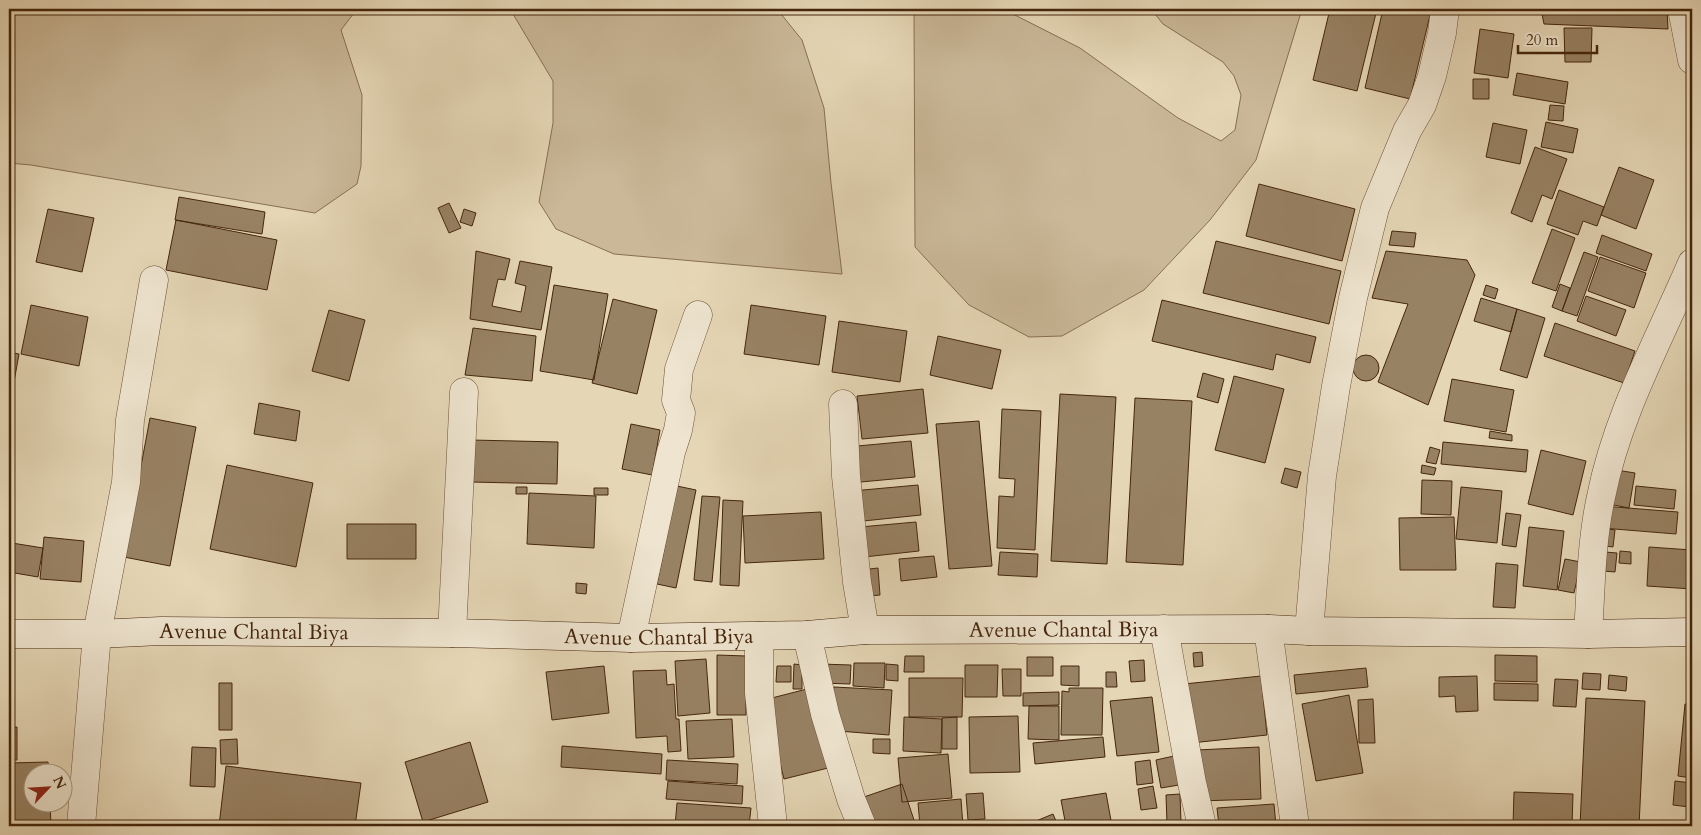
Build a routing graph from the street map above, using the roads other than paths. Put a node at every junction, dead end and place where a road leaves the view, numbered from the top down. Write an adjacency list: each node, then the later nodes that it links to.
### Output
1 (1445, 9): 12 (street)
2 (1682, 9): 3 (street)
3 (1692, 60)
4 (1692, 263): 17 (street)
5 (154, 280): 16 (street)
6 (698, 315): 20 (street)
7 (464, 392): 14 (street)
8 (843, 404): 11 (street)
9 (1164, 629): 10 (street, Avenue Chantal Biya); 11 (street, Avenue Chantal Biya); 24 (street)
10 (1268, 629): 12 (street, Avenue Chantal Biya); 25 (street)
11 (865, 630): 18 (street, Avenue Chantal Biya)
12 (1309, 631): 17 (street, Avenue Chantal Biya)
13 (1692, 632): 17 (street, Avenue Chantal Biya)
14 (452, 633): 16 (street, Avenue Chantal Biya); 20 (street, Avenue Chantal Biya)
15 (9, 634): 16 (street, Avenue Chantal Biya)
16 (97, 634): 21 (street)
17 (1588, 634)
18 (808, 635): 19 (street, Avenue Chantal Biya); 23 (street)
19 (759, 636): 20 (street, Avenue Chantal Biya); 22 (street)
20 (631, 638)
21 (82, 826)
22 (773, 826)
23 (862, 826)
24 (1202, 826)
25 (1295, 826)

